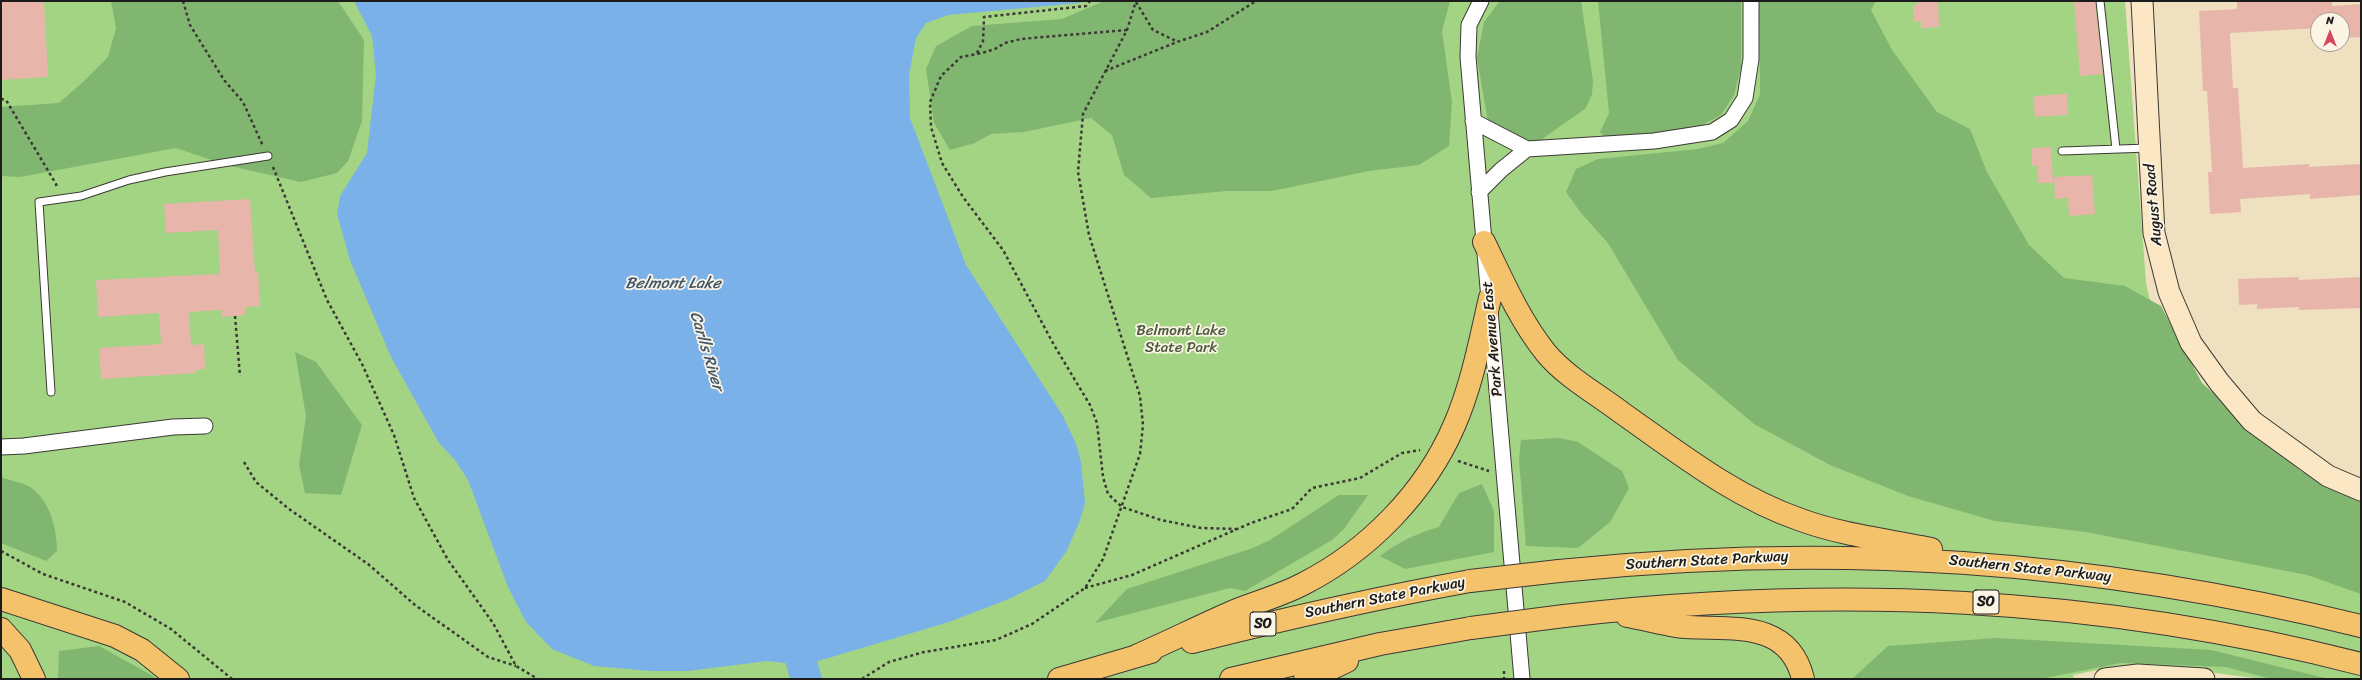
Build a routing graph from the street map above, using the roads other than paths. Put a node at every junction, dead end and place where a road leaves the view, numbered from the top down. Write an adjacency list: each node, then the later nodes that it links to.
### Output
1 (1481, 1): 5 (street, Park Avenue East)
2 (1751, 1): 7 (street)
3 (2100, 1): 8 (lane)
4 (2142, 1): 6 (street, August Road)
5 (1473, 121): 7 (street); 11 (street, Park Avenue East)
6 (2150, 148): 8 (lane); 17 (street, August Road)
7 (1527, 149): 11 (street)
8 (2116, 149): 9 (lane)
9 (2062, 151)
10 (268, 156): 14 (lane)
11 (1479, 192): 12 (street, Park Avenue East)
12 (1484, 242): 13 (street, Park Avenue East); 18 (highway)
13 (1490, 298): 24 (highway); 31 (street, Park Avenue East)
14 (51, 392)
15 (205, 426): 16 (street)
16 (1, 447)
17 (2361, 490)
18 (2002, 565): 21 (highway, Southern State Parkway / SO); 24 (highway, Southern State Parkway / SO, bridge)
19 (1, 599): 27 (highway)
20 (1606, 611): 23 (highway, SO, bridge); 25 (highway, SO); 32 (highway)
21 (2361, 626)
22 (1, 629): 26 (highway)
23 (1380, 644): 29 (highway, SO); 30 (highway)
24 (1136, 656): 28 (highway, Southern State Parkway / SO)
25 (2361, 664)
26 (34, 679)
27 (178, 679)
28 (1059, 679)
29 (1231, 679)
30 (1305, 679)
31 (1522, 679)
32 (1803, 679)
33 (2105, 679): 34 (street)
34 (2204, 679)

